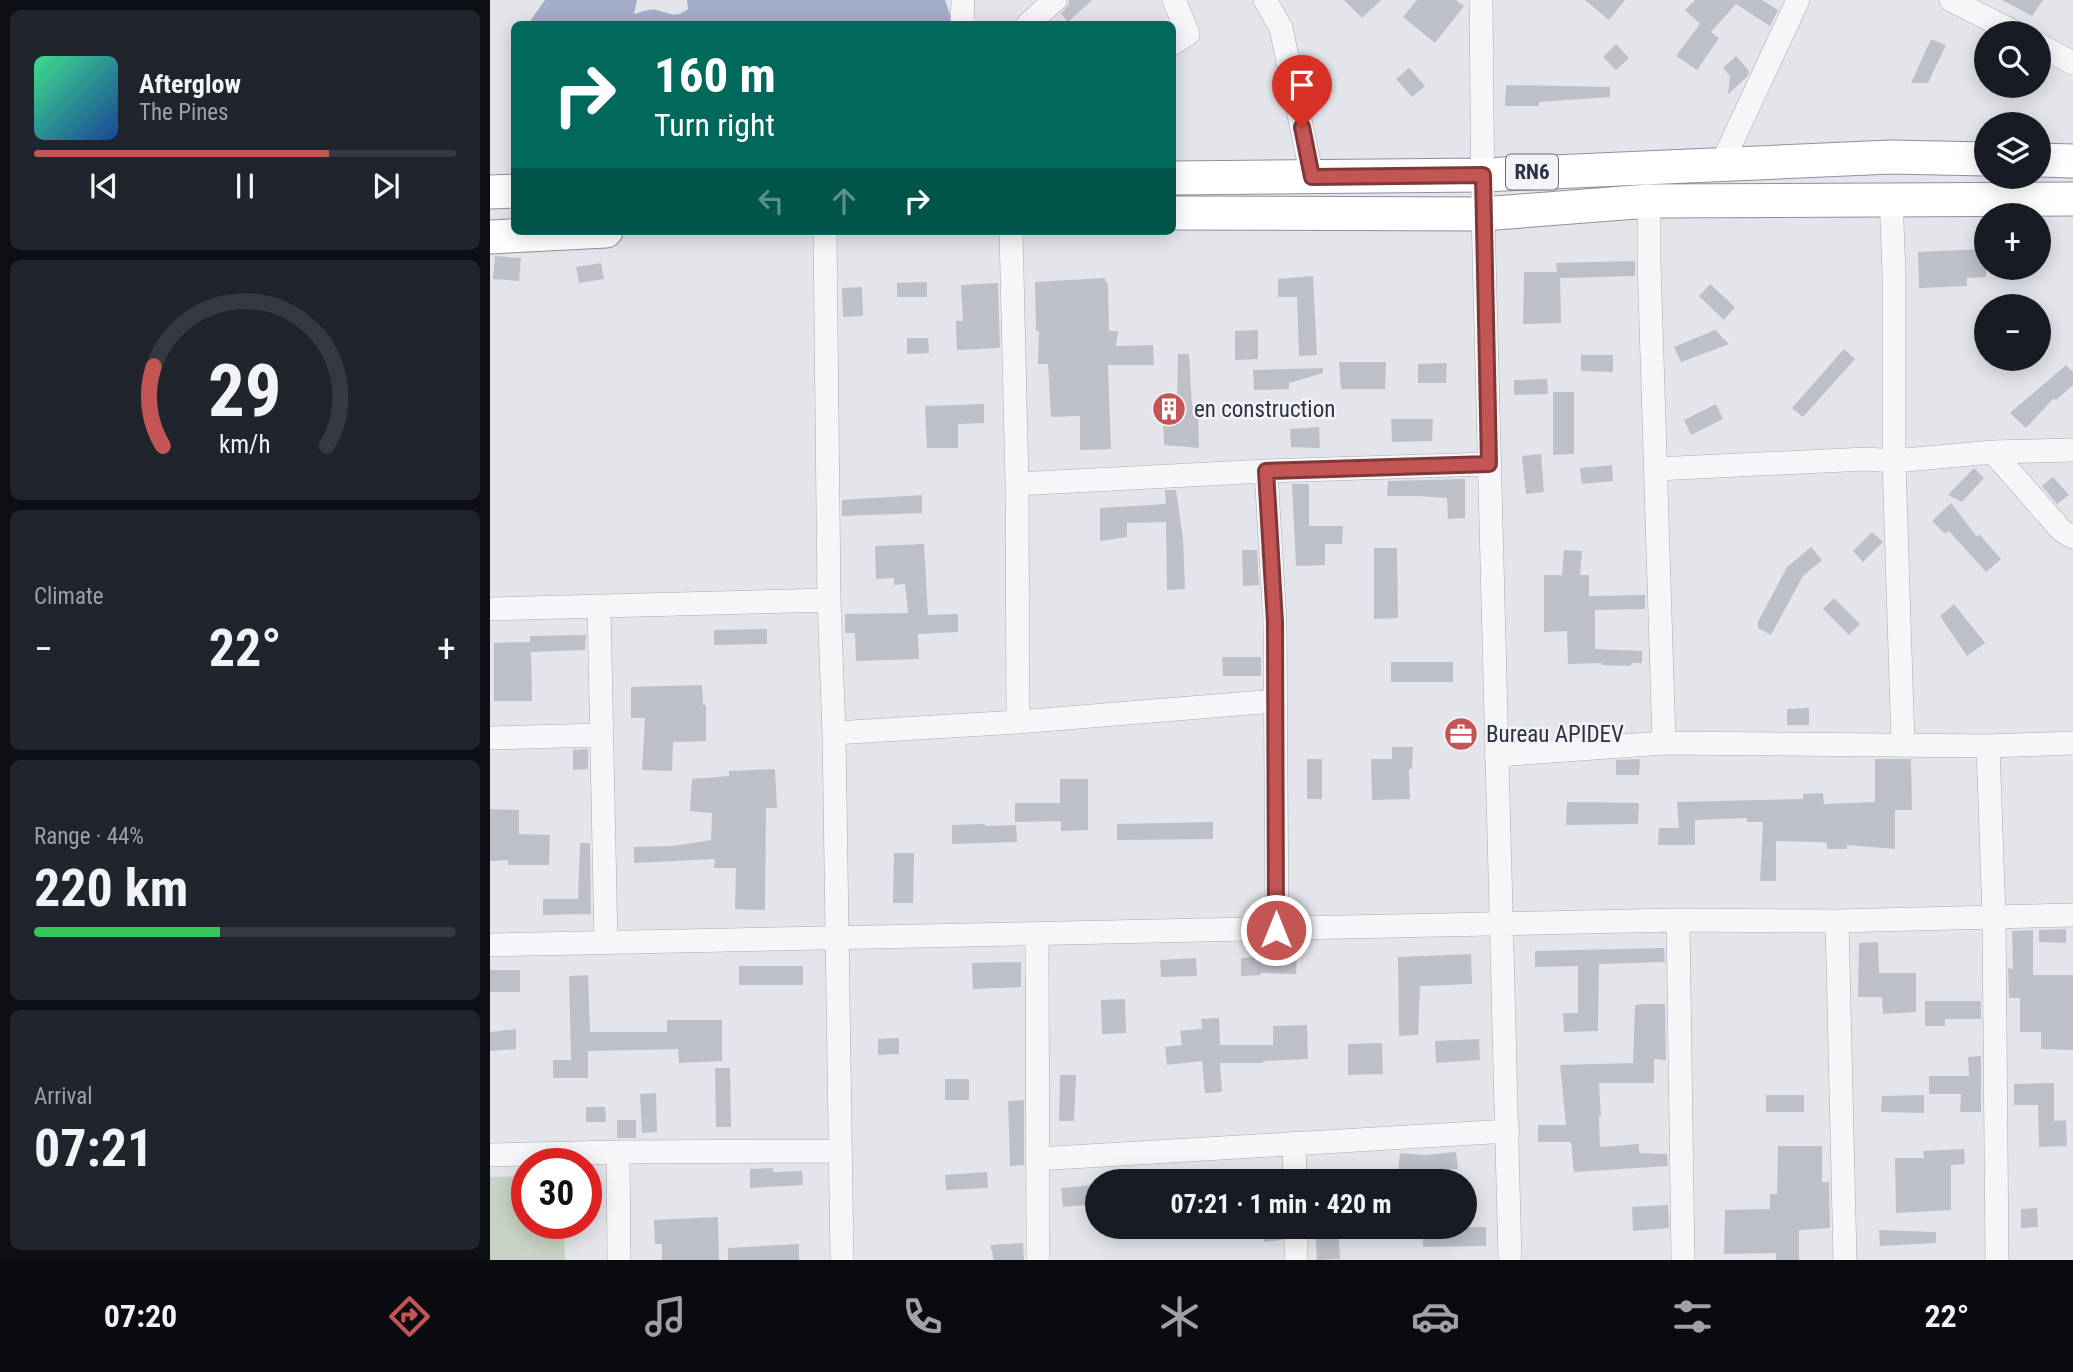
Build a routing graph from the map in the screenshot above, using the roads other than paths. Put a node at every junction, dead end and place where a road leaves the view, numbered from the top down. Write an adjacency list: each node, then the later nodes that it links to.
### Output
1 (962, 0): 8 (street)
2 (1055, 0): 9 (street)
3 (1174, 0): 11 (street)
4 (1265, 0): 19 (street)
5 (1482, 0): 18 (street)
6 (1798, 0): 17 (street)
7 (1951, 0): 10 (street)
8 (962, 21)
9 (1031, 21)
10 (1992, 21)
11 (1176, 42)
12 (2051, 51): 13 (street)
13 (2073, 63)
14 (1974, 159): 17 (highway, RN6)
15 (2051, 160): 16 (highway)
16 (2073, 161)
17 (1722, 163): 18 (highway, RN6)
18 (1483, 175): 19 (highway, RN6); 27 (street)
19 (1312, 177): 20 (highway, RN6)
20 (1176, 178)
21 (511, 191): 22 (highway)
22 (490, 192)
23 (1891, 198): 24 (highway, RN6); 25 (highway, RN6); 34 (street)
24 (2073, 199)
25 (1649, 201): 27 (highway, RN6); 36 (street)
26 (1176, 214): 27 (highway, RN6)
27 (1483, 214): 35 (street)
28 (529, 235): 31 (highway)
29 (825, 235): 40 (street)
30 (1011, 235): 38 (street)
31 (490, 237)
32 (2073, 450): 33 (street)
33 (1993, 453): 34 (street); 39 (street)
34 (1894, 461): 36 (street); 50 (street)
35 (1489, 464): 37 (street); 52 (street)
36 (1656, 468): 48 (street)
37 (1266, 471): 38 (street); 43 (street)
38 (1017, 484): 44 (street)
39 (2073, 537)
40 (829, 600): 41 (street); 45 (street)
41 (599, 606): 42 (street); 46 (street)
42 (490, 609)
43 (1275, 701): 44 (street); 58 (street)
44 (1018, 722): 45 (street)
45 (834, 733): 60 (street)
46 (601, 735): 47 (street); 61 (street)
47 (490, 738)
48 (1664, 743): 50 (street); 52 (street)
49 (2073, 743): 51 (street)
50 (1903, 745): 51 (street)
51 (1988, 746): 54 (street)
52 (1496, 755): 57 (street)
53 (2073, 915): 54 (street)
54 (1994, 917): 56 (street); 78 (street)
55 (1678, 920): 56 (street); 57 (street); 76 (street)
56 (1837, 921): 77 (street)
57 (1500, 926): 58 (street); 63 (street)
58 (1276, 930): 59 (street)
59 (1037, 935): 60 (street); 68 (street)
60 (837, 938): 61 (street); 66 (street)
61 (606, 943): 62 (street)
62 (490, 945)
63 (1508, 1131): 64 (street); 75 (street)
64 (1294, 1143): 68 (street); 69 (street)
65 (618, 1152): 66 (street); 67 (street); 71 (street)
66 (840, 1152): 72 (street)
67 (490, 1155)
68 (1037, 1159): 73 (street)
69 (1295, 1169)
70 (1296, 1239): 74 (street)
71 (620, 1260)
72 (842, 1260)
73 (1038, 1260)
74 (1296, 1260)
75 (1510, 1260)
76 (1683, 1260)
77 (1845, 1260)
78 (1997, 1260)

